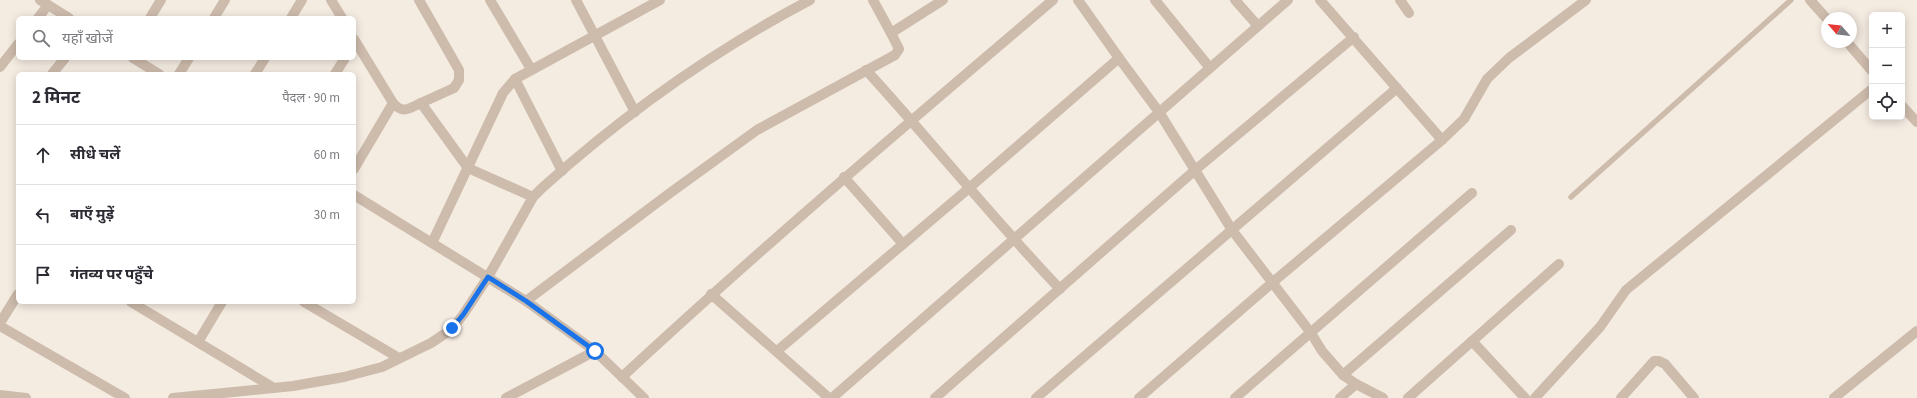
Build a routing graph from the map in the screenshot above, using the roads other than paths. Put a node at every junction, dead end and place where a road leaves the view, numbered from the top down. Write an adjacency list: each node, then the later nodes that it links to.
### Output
1 (161, 0): 27 (street)
2 (225, 0): 28 (street)
3 (302, 0): 29 (street)
4 (331, 0): 30 (street)
5 (419, 0): 58 (street)
6 (490, 0): 47 (street)
7 (576, 0): 33 (street)
8 (660, 0): 33 (street)
9 (810, 0): 60 (street)
10 (873, 0): 32 (street)
11 (943, 0): 32 (street)
12 (1053, 0): 62 (street)
13 (1155, 0): 45 (street)
14 (1235, 0): 31 (street)
15 (1288, 0): 31 (street)
16 (1320, 0): 34 (street)
17 (1400, 0): 24 (street)
18 (1586, 0): 64 (street)
19 (1791, 0): 74 (lane)
20 (1810, 0): 23 (street)
21 (1080, 1): 38 (street)
22 (44, 3): 25 (street); 26 (street)
23 (1821, 12)
24 (1409, 13)
25 (39, 16)
26 (66, 16)
27 (151, 16)
28 (215, 16)
29 (292, 16)
30 (341, 16)
31 (1258, 26): 45 (street)
32 (891, 33): 48 (street)
33 (595, 34): 47 (street); 60 (street)
34 (1354, 37): 55 (street); 68 (street)
35 (356, 44): 57 (street)
36 (16, 47): 44 (street)
37 (1852, 48): 46 (street)
38 (1119, 58): 61 (street); 70 (street)
39 (63, 60): 49 (street)
40 (136, 60): 50 (street)
41 (188, 60): 51 (street)
42 (265, 60): 52 (street)
43 (344, 60): 53 (street)
44 (0, 67)
45 (1210, 68): 61 (street)
46 (1869, 68)
47 (531, 69): 54 (street)
48 (866, 70): 62 (street); 86 (street)
49 (54, 72)
50 (154, 72)
51 (180, 72)
52 (256, 72)
53 (336, 72)
54 (515, 79): 66 (street); 67 (street)
55 (1398, 88): 64 (street); 75 (street)
56 (1869, 91): 118 (street)
57 (393, 103): 58 (street); 65 (street)
58 (421, 103): 66 (street)
59 (1905, 109): 63 (street)
60 (635, 112): 67 (street)
61 (1159, 112): 68 (street); 77 (street)
62 (912, 120): 69 (street); 70 (street)
63 (1917, 122)
64 (1442, 140): 82 (street)
65 (356, 166)
66 (468, 168): 73 (street); 78 (street)
67 (562, 171): 73 (street)
68 (1194, 171): 75 (street); 83 (street)
69 (844, 177): 79 (street); 84 (street)
70 (968, 189): 77 (street); 79 (street)
71 (1472, 193): 92 (street)
72 (356, 195): 78 (street)
73 (533, 197): 81 (street)
74 (1571, 197)
75 (1232, 230): 82 (street); 111 (street)
76 (1511, 230): 98 (street)
77 (1013, 240): 83 (street); 109 (street)
78 (432, 243): 81 (street)
79 (903, 244): 96 (street)
80 (1559, 264): 93 (street)
81 (488, 277): 86 (street); 97 (street)
82 (1272, 282): 92 (street); 112 (street)
83 (1060, 289): 110 (street)
84 (711, 294): 96 (street); 99 (street)
85 (16, 297): 90 (street)
86 (526, 301): 95 (street)
87 (134, 304): 94 (street)
88 (221, 304): 94 (street)
89 (307, 304): 97 (street)
90 (0, 325): 105 (street)
91 (1917, 331): 120 (street)
92 (1311, 333): 98 (street); 113 (street)
93 (1472, 341): 116 (street); 117 (street)
94 (198, 342): 101 (street)
95 (595, 351): 99 (street); 107 (street)
96 (777, 351): 109 (street)
97 (399, 358): 101 (street)
98 (1343, 375): 100 (street)
99 (622, 377): 108 (street)
100 (1356, 384): 114 (street); 115 (street)
101 (274, 388): 106 (street)
102 (0, 395): 104 (street)
103 (1624, 397): 119 (street)
104 (26, 398)
105 (125, 398)
106 (173, 398)
107 (506, 398)
108 (644, 398)
109 (831, 398)
110 (935, 398)
111 (1036, 398)
112 (1139, 398)
113 (1235, 398)
114 (1340, 398)
115 (1383, 398)
116 (1408, 398)
117 (1524, 398)
118 (1535, 398)
119 (1694, 398)
120 (1834, 398)

